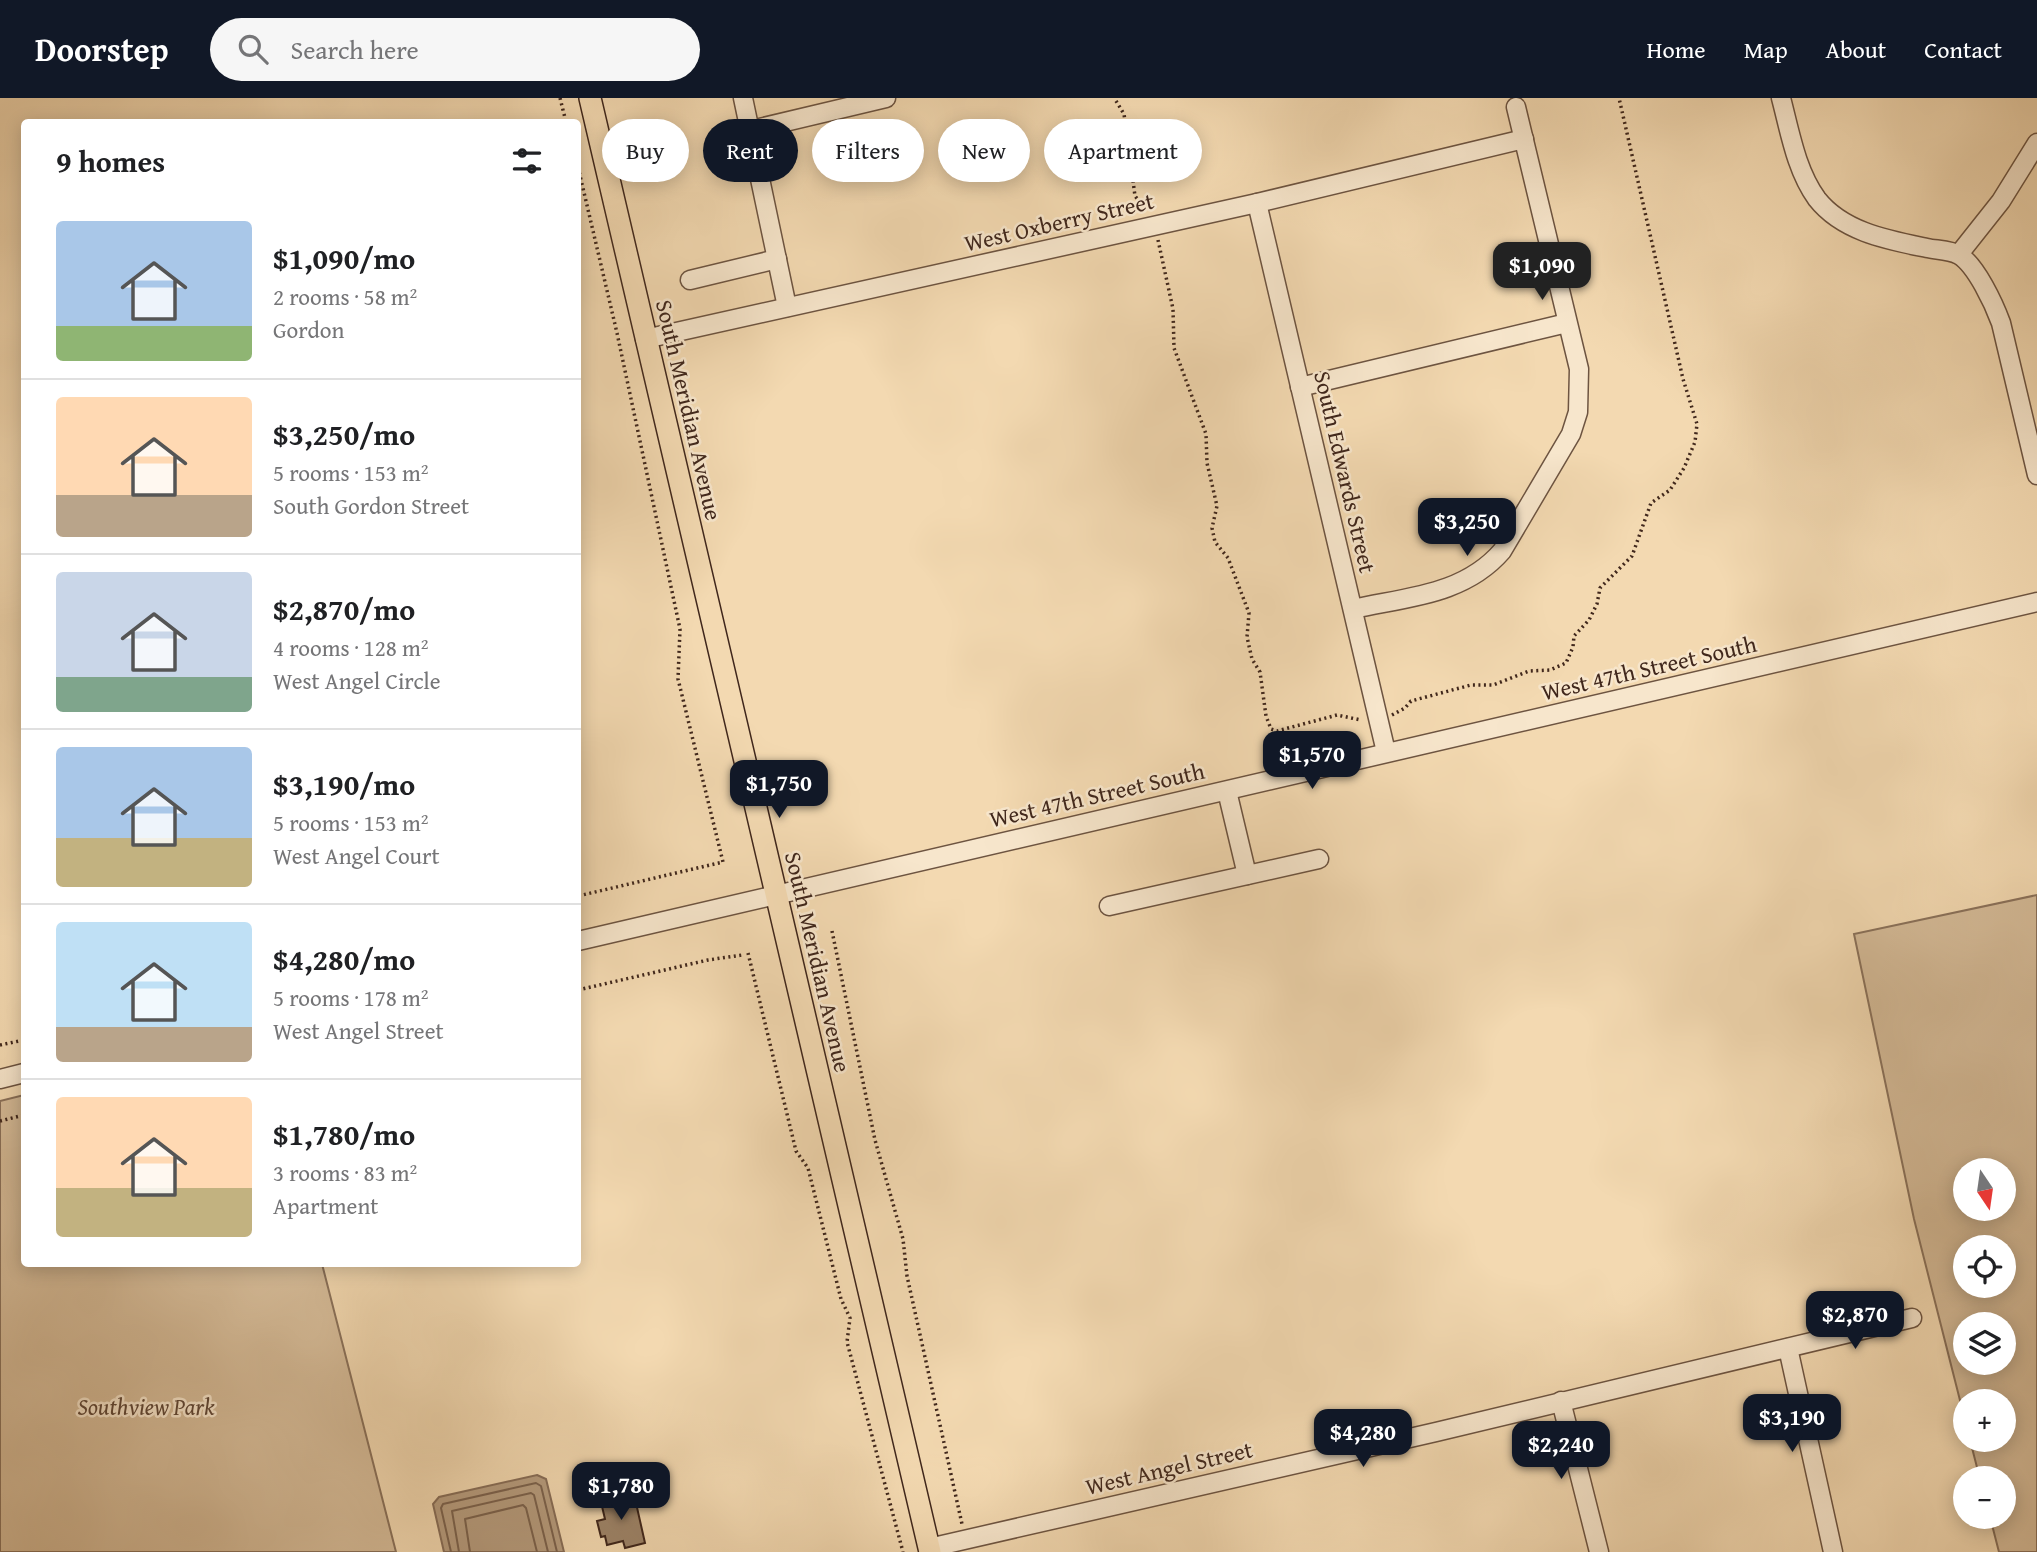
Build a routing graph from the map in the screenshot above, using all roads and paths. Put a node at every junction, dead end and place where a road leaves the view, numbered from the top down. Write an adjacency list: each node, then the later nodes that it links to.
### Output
1 (560, 98): 9 (path)
2 (590, 98): 23 (main road, South Meridian Avenue)
3 (743, 98): 10 (street)
4 (886, 98): 11 (street)
5 (1619, 98): 29 (path)
6 (1782, 98): 18 (street)
7 (1116, 101): 17 (path)
8 (1516, 107): 12 (street)
9 (565, 119)
10 (748, 119)
11 (797, 119)
12 (1524, 139): 16 (street, West Oxberry Street); 22 (street)
13 (2037, 143): 18 (street)
14 (581, 180): 35 (path)
15 (761, 182): 19 (street)
16 (1257, 203): 17 (street, West Oxberry Street); 24 (street, South Edwards Street)
17 (1152, 226): 21 (street, West Oxberry Street); 29 (path)
18 (1959, 254): 25 (street)
19 (777, 259): 20 (street); 21 (street)
20 (690, 280)
21 (787, 307): 23 (street, West Oxberry Street)
22 (1567, 323): 24 (street); 28 (street)
23 (645, 339): 34 (main road, South Meridian Avenue)
24 (1300, 387): 28 (street, South Edwards Street)
25 (2032, 430): 26 (street)
26 (2037, 475)
27 (2037, 602): 30 (street, West 47th Street South)
28 (1353, 609): 29 (street, South Edwards Street)
29 (1379, 719): 30 (street, South Edwards Street)
30 (1386, 752): 31 (street, West 47th Street South)
31 (1227, 791): 33 (street); 34 (street, West 47th Street South)
32 (1320, 859): 33 (street)
33 (1247, 875): 36 (street)
34 (774, 894): 38 (street, West 47th Street South); 52 (main road, South Meridian Avenue)
35 (581, 895)
36 (1109, 906)
37 (832, 931): 51 (path)
38 (581, 940)
39 (748, 953): 53 (path)
40 (742, 955): 41 (path)
41 (581, 989)
42 (21, 1041): 43 (path)
43 (0, 1045)
44 (21, 1074): 45 (street)
45 (0, 1079)
46 (21, 1116): 47 (path)
47 (0, 1121)
48 (1912, 1318): 49 (street, West Angel Street)
49 (1788, 1348): 50 (street, West Angel Street); 55 (street)
50 (1561, 1401): 51 (street, West Angel Street); 54 (street)
51 (966, 1540): 52 (street, West Angel Street)
52 (929, 1550)
53 (903, 1552)
54 (1599, 1552)
55 (1833, 1552)

